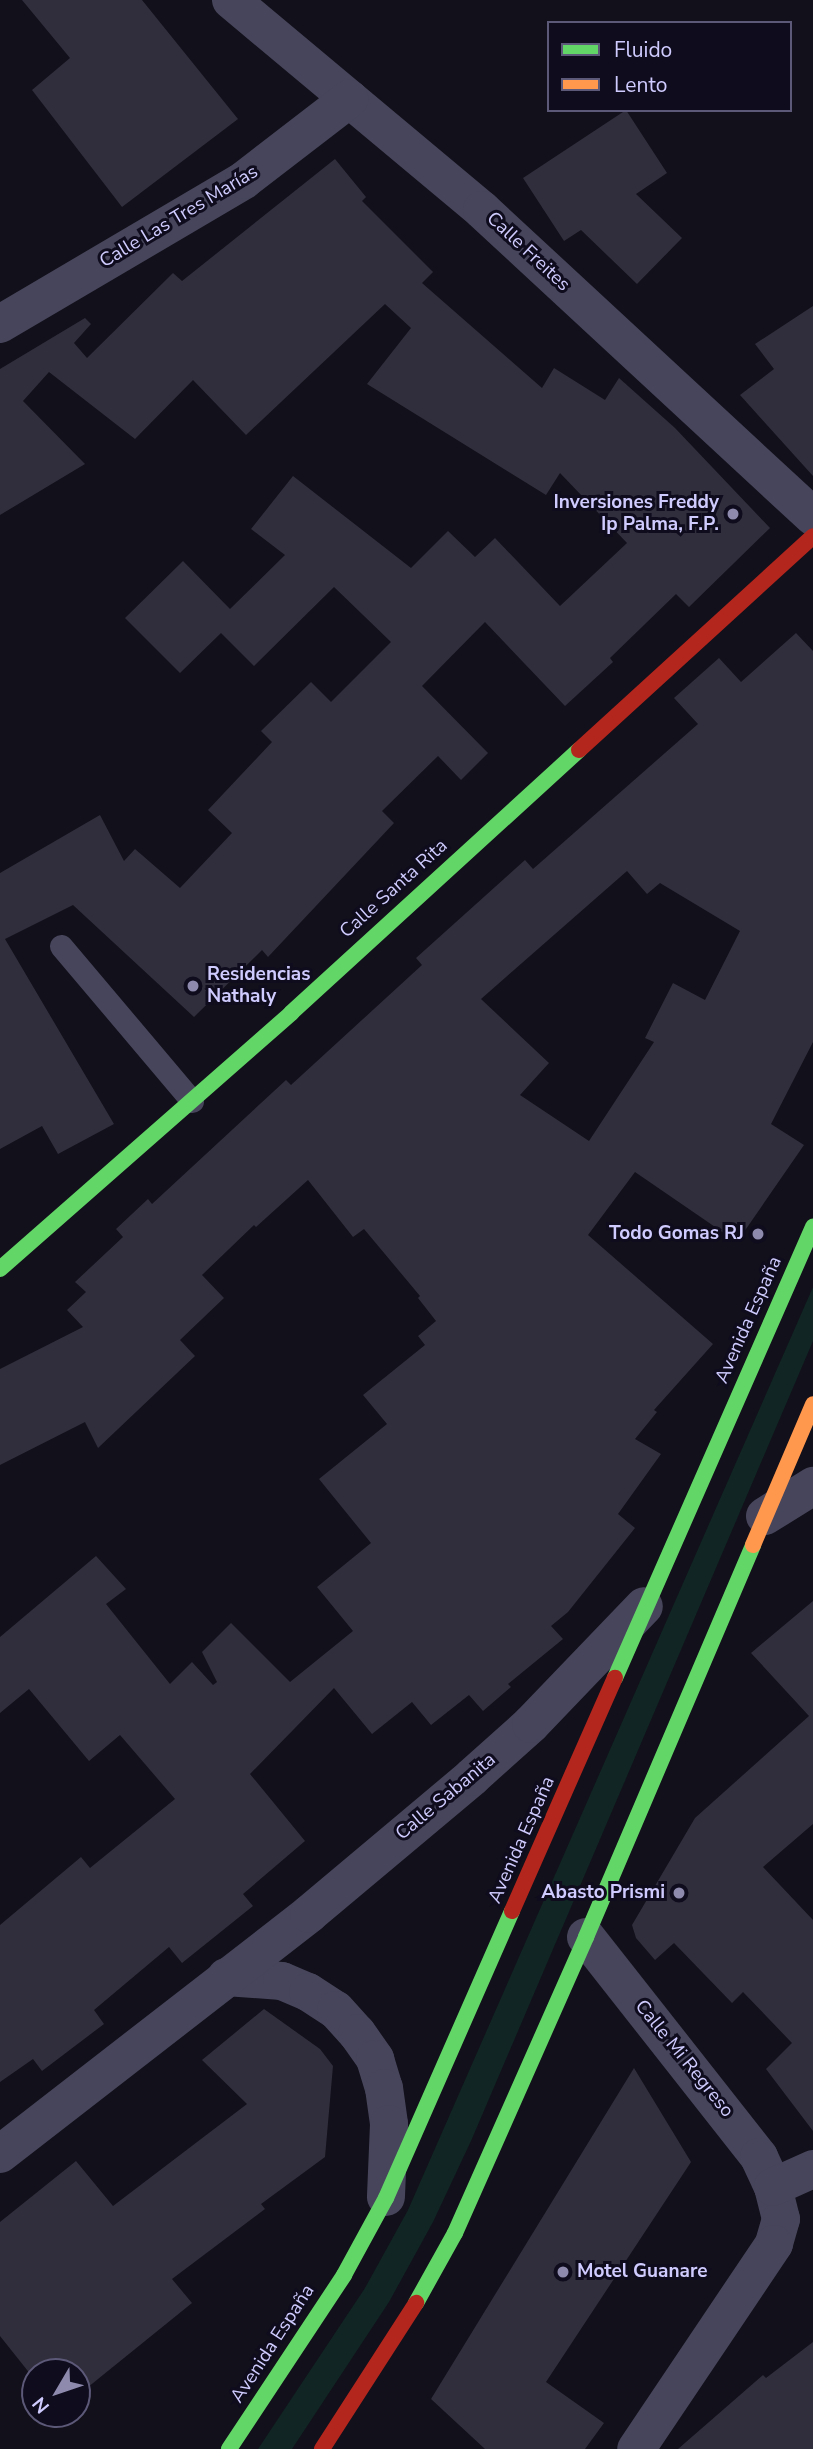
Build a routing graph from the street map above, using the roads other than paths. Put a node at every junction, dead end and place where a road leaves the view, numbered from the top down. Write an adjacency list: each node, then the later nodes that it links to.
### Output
1 (232, 0): 2 (street, Calle Freites)
2 (349, 99): 3 (street, Calle Las Tres Marías); 4 (street, Calle Freites)
3 (0, 324)
4 (813, 517)
5 (813, 536): 7 (main road, Calle Santa Rita)
6 (61, 946): 7 (lane)
7 (192, 1101): 9 (main road, Calle Santa Rita)
8 (813, 1226): 13 (main road, Avenida España)
9 (0, 1269)
10 (813, 1404): 12 (main road)
11 (813, 1486): 12 (street)
12 (765, 1516): 14 (main road)
13 (650, 1600): 15 (street, Calle Sabanita); 19 (main road, Avenida España)
14 (586, 1937): 18 (street, Calle Mi Regreso); 21 (main road)
15 (226, 1977): 16 (street, Calle Sabanita); 19 (street)
16 (0, 2154)
17 (813, 2169): 18 (street)
18 (773, 2187): 22 (street, Calle Mi Regreso)
19 (386, 2198): 20 (main road, Avenida España)
20 (229, 2449)
21 (322, 2449)
22 (636, 2449)

